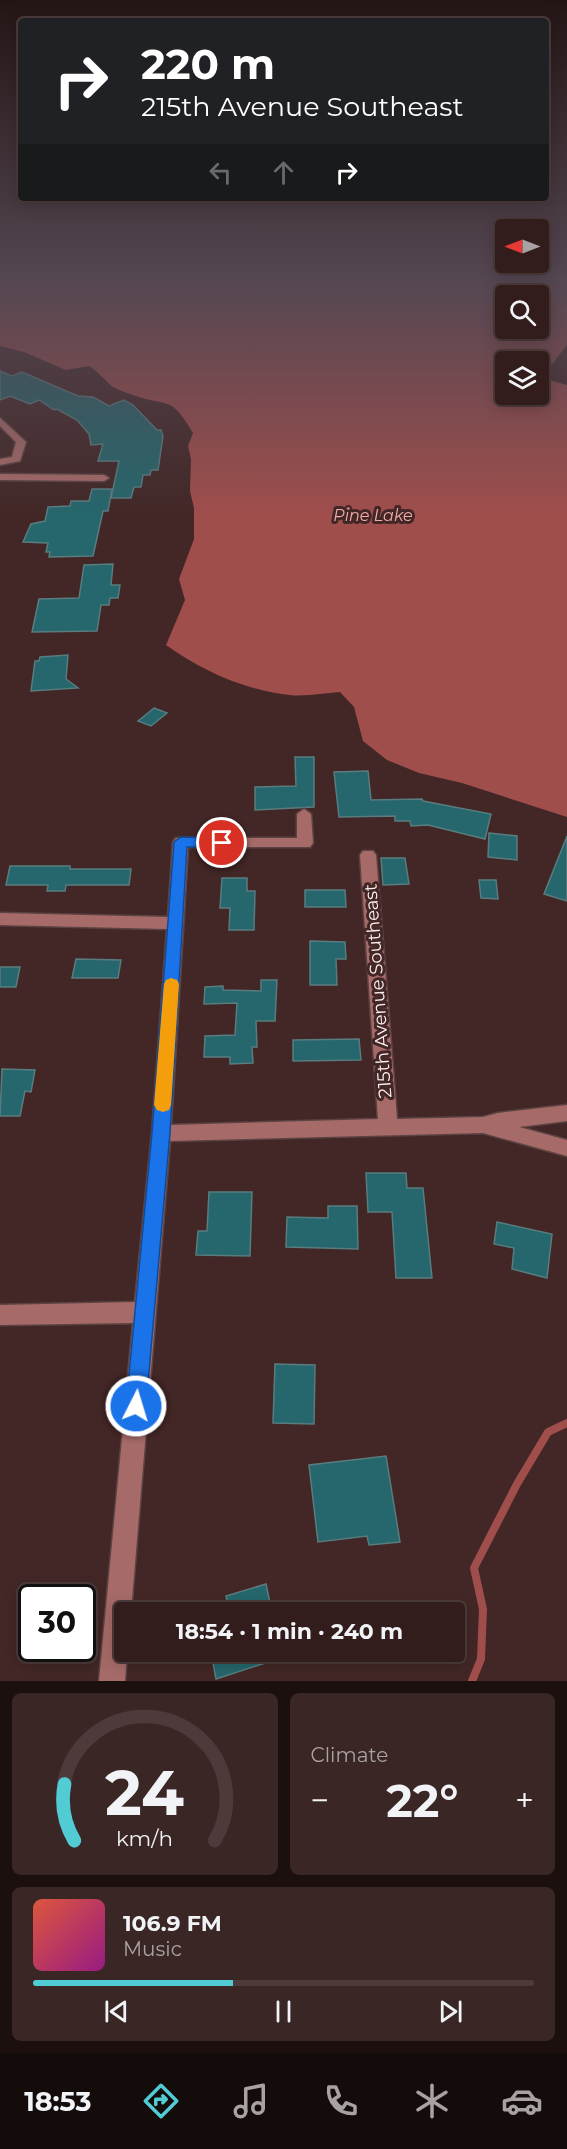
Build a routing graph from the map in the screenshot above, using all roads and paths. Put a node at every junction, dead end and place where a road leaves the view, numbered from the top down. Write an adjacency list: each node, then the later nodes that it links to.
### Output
1 (0, 421): 2 (street)
2 (0, 462)
3 (0, 477): 4 (street)
4 (104, 478)
5 (304, 814): 8 (street)
6 (368, 855): 11 (street, 215th Avenue Southeast)
7 (0, 919): 8 (street)
8 (176, 923): 12 (street)
9 (567, 1113): 10 (street)
10 (483, 1125): 11 (street); 13 (street)
11 (388, 1127): 12 (street)
12 (161, 1133): 14 (street)
13 (567, 1148)
14 (144, 1312): 15 (street); 16 (street)
15 (0, 1315)
16 (112, 1681)

